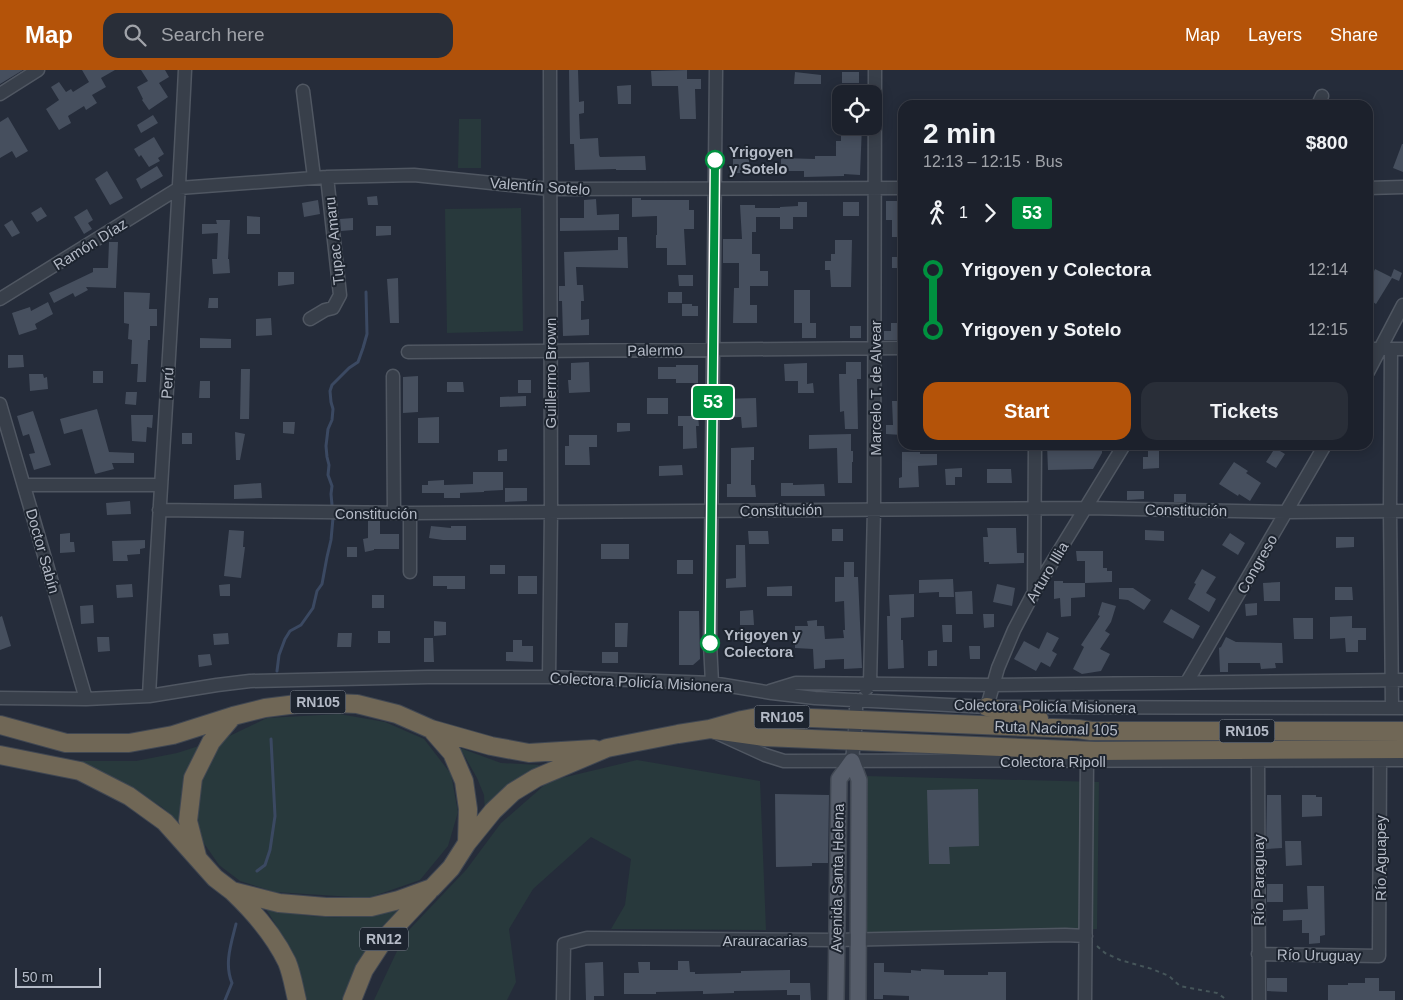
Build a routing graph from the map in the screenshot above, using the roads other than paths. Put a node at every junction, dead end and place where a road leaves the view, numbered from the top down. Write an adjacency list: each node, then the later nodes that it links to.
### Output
1 (38, 70): 7 (street)
2 (185, 70): 10 (street, Perú)
3 (550, 70): 14 (street, Guillermo Brown)
4 (716, 70): 15 (street)
5 (875, 70): 11 (street, Marcelo T. de Alvear)
6 (303, 91): 8 (street, Tupac Amaru)
7 (0, 94)
8 (321, 177): 10 (street, Valentín Sotelo); 14 (street, Valentín Sotelo); 18 (street, Tupac Amaru)
9 (1403, 187): 13 (street)
10 (179, 188): 16 (street, Ramón Díaz); 32 (street, Perú)
11 (874, 188): 12 (street, Valentín Sotelo); 15 (street, Valentín Sotelo); 19 (street, Marcelo T. de Alvear)
12 (898, 188)
13 (1373, 188)
14 (550, 189): 15 (street, Valentín Sotelo); 23 (street, Guillermo Brown)
15 (715, 189): 21 (street)
16 (0, 298)
17 (1403, 305): 22 (street)
18 (310, 319)
19 (875, 348): 20 (street, Palermo); 21 (street, Palermo); 35 (street, Marcelo T. de Alvear)
20 (898, 348)
21 (713, 349): 23 (street, Palermo); 37 (street)
22 (1385, 349): 25 (street); 38 (street)
23 (550, 351): 24 (street, Palermo); 39 (street, Guillermo Brown)
24 (408, 352)
25 (1373, 365)
26 (393, 376): 41 (street)
27 (0, 404): 31 (street, Doctor Sabín)
28 (1036, 450): 33 (street)
29 (1121, 450): 34 (street, Arturo Illia)
30 (1323, 450): 40 (street, Congreso)
31 (24, 485): 32 (street); 54 (street, Doctor Sabín)
32 (160, 485): 36 (street, Perú)
33 (1035, 508): 34 (street, Constitución); 35 (street, Constitución); 44 (street)
34 (1087, 508): 40 (street, Constitución); 44 (street, Arturo Illia)
35 (874, 509): 37 (street, Constitución); 49 (street, Marcelo T. de Alvear)
36 (159, 510): 41 (street, Constitución); 52 (street, Perú)
37 (712, 511): 39 (street, Constitución); 48 (street)
38 (1396, 511): 40 (street, Constitución); 46 (street)
39 (551, 512): 42 (street, Constitución); 45 (street, Guillermo Brown)
40 (1287, 512): 47 (street, Congreso)
41 (394, 513): 42 (street, Constitución)
42 (410, 513): 43 (street)
43 (410, 572)
44 (1034, 592): 50 (street, Arturo Illia)
45 (549, 676): 48 (street, Colectora Policía Misionera); 52 (street, Colectora Policía Misionera)
46 (1397, 680): 47 (street); 57 (street)
47 (1187, 682): 50 (street)
48 (712, 683): 51 (street, Colectora Policía Misionera)
49 (870, 684): 50 (street); 51 (street); 55 (street)
50 (992, 685): 56 (street, Arturo Illia)
51 (765, 692): 55 (street, Colectora Policía Misionera)
52 (149, 696): 54 (street, Colectora Policía Misionera)
53 (0, 698): 54 (street, Colectora Policía Misionera)
54 (86, 699)
55 (856, 700): 56 (street, Colectora Policía Misionera); 59 (street, Avenida Santa Helena)
56 (987, 707): 57 (street, Colectora Policía Misionera); 61 (highway)
57 (1398, 707)
58 (233, 716): 60 (highway, RN105); 62 (highway, RN105); 76 (highway)
59 (856, 720): 61 (highway, Ruta Nacional 105 / RN105); 63 (highway, Ruta Nacional 105 / RN105); 65 (street, Avenida Santa Helena)
60 (0, 725)
61 (1078, 728): 64 (highway, Ruta Nacional 105 / RN105)
62 (431, 729): 66 (highway, RN105); 75 (highway, RN105)
63 (710, 729): 65 (highway, Ruta Nacional 105 / RN105); 66 (highway, Ruta Nacional 105 / RN105); 73 (street, Colectora Ripoll)
64 (1403, 731)
65 (854, 740): 68 (highway, Ruta Nacional 105 / RN105); 73 (street, Avenida Santa Helena)
66 (607, 748): 75 (highway, Ruta Nacional 105 / RN105)
67 (1403, 749): 68 (highway, Ruta Nacional 105 / RN105)
68 (1364, 750): 70 (highway)
69 (0, 755): 76 (highway, RN105)
70 (1403, 758): 72 (street, Colectora Ripoll)
71 (1258, 760): 72 (street, Colectora Ripoll); 74 (street, Colectora Ripoll); 82 (street, Río Paraguay)
72 (1380, 760): 83 (street, Río Aguapey)
73 (852, 761): 74 (street, Colectora Ripoll); 80 (main road, Avenida Santa Helena); 81 (main road, Avenida Santa Helena)
74 (1087, 761): 79 (street)
75 (467, 843): 77 (highway, RN105)
76 (197, 859): 78 (highway, RN105)
77 (432, 888): 78 (highway, RN105); 85 (highway, RN12)
78 (232, 891): 84 (highway)
79 (1086, 936): 81 (street, Arauracarias); 89 (street)
80 (836, 940): 81 (street, Arauracarias); 86 (street, Arauracarias); 87 (main road, Avenida Santa Helena)
81 (858, 940): 88 (main road, Avenida Santa Helena)
82 (1258, 954): 83 (street, Río Uruguay); 90 (street, Río Paraguay)
83 (1380, 956)
84 (297, 1000)
85 (352, 1000)
86 (563, 1000)
87 (836, 1000)
88 (858, 1000)
89 (1085, 1000)
90 (1258, 1000)

